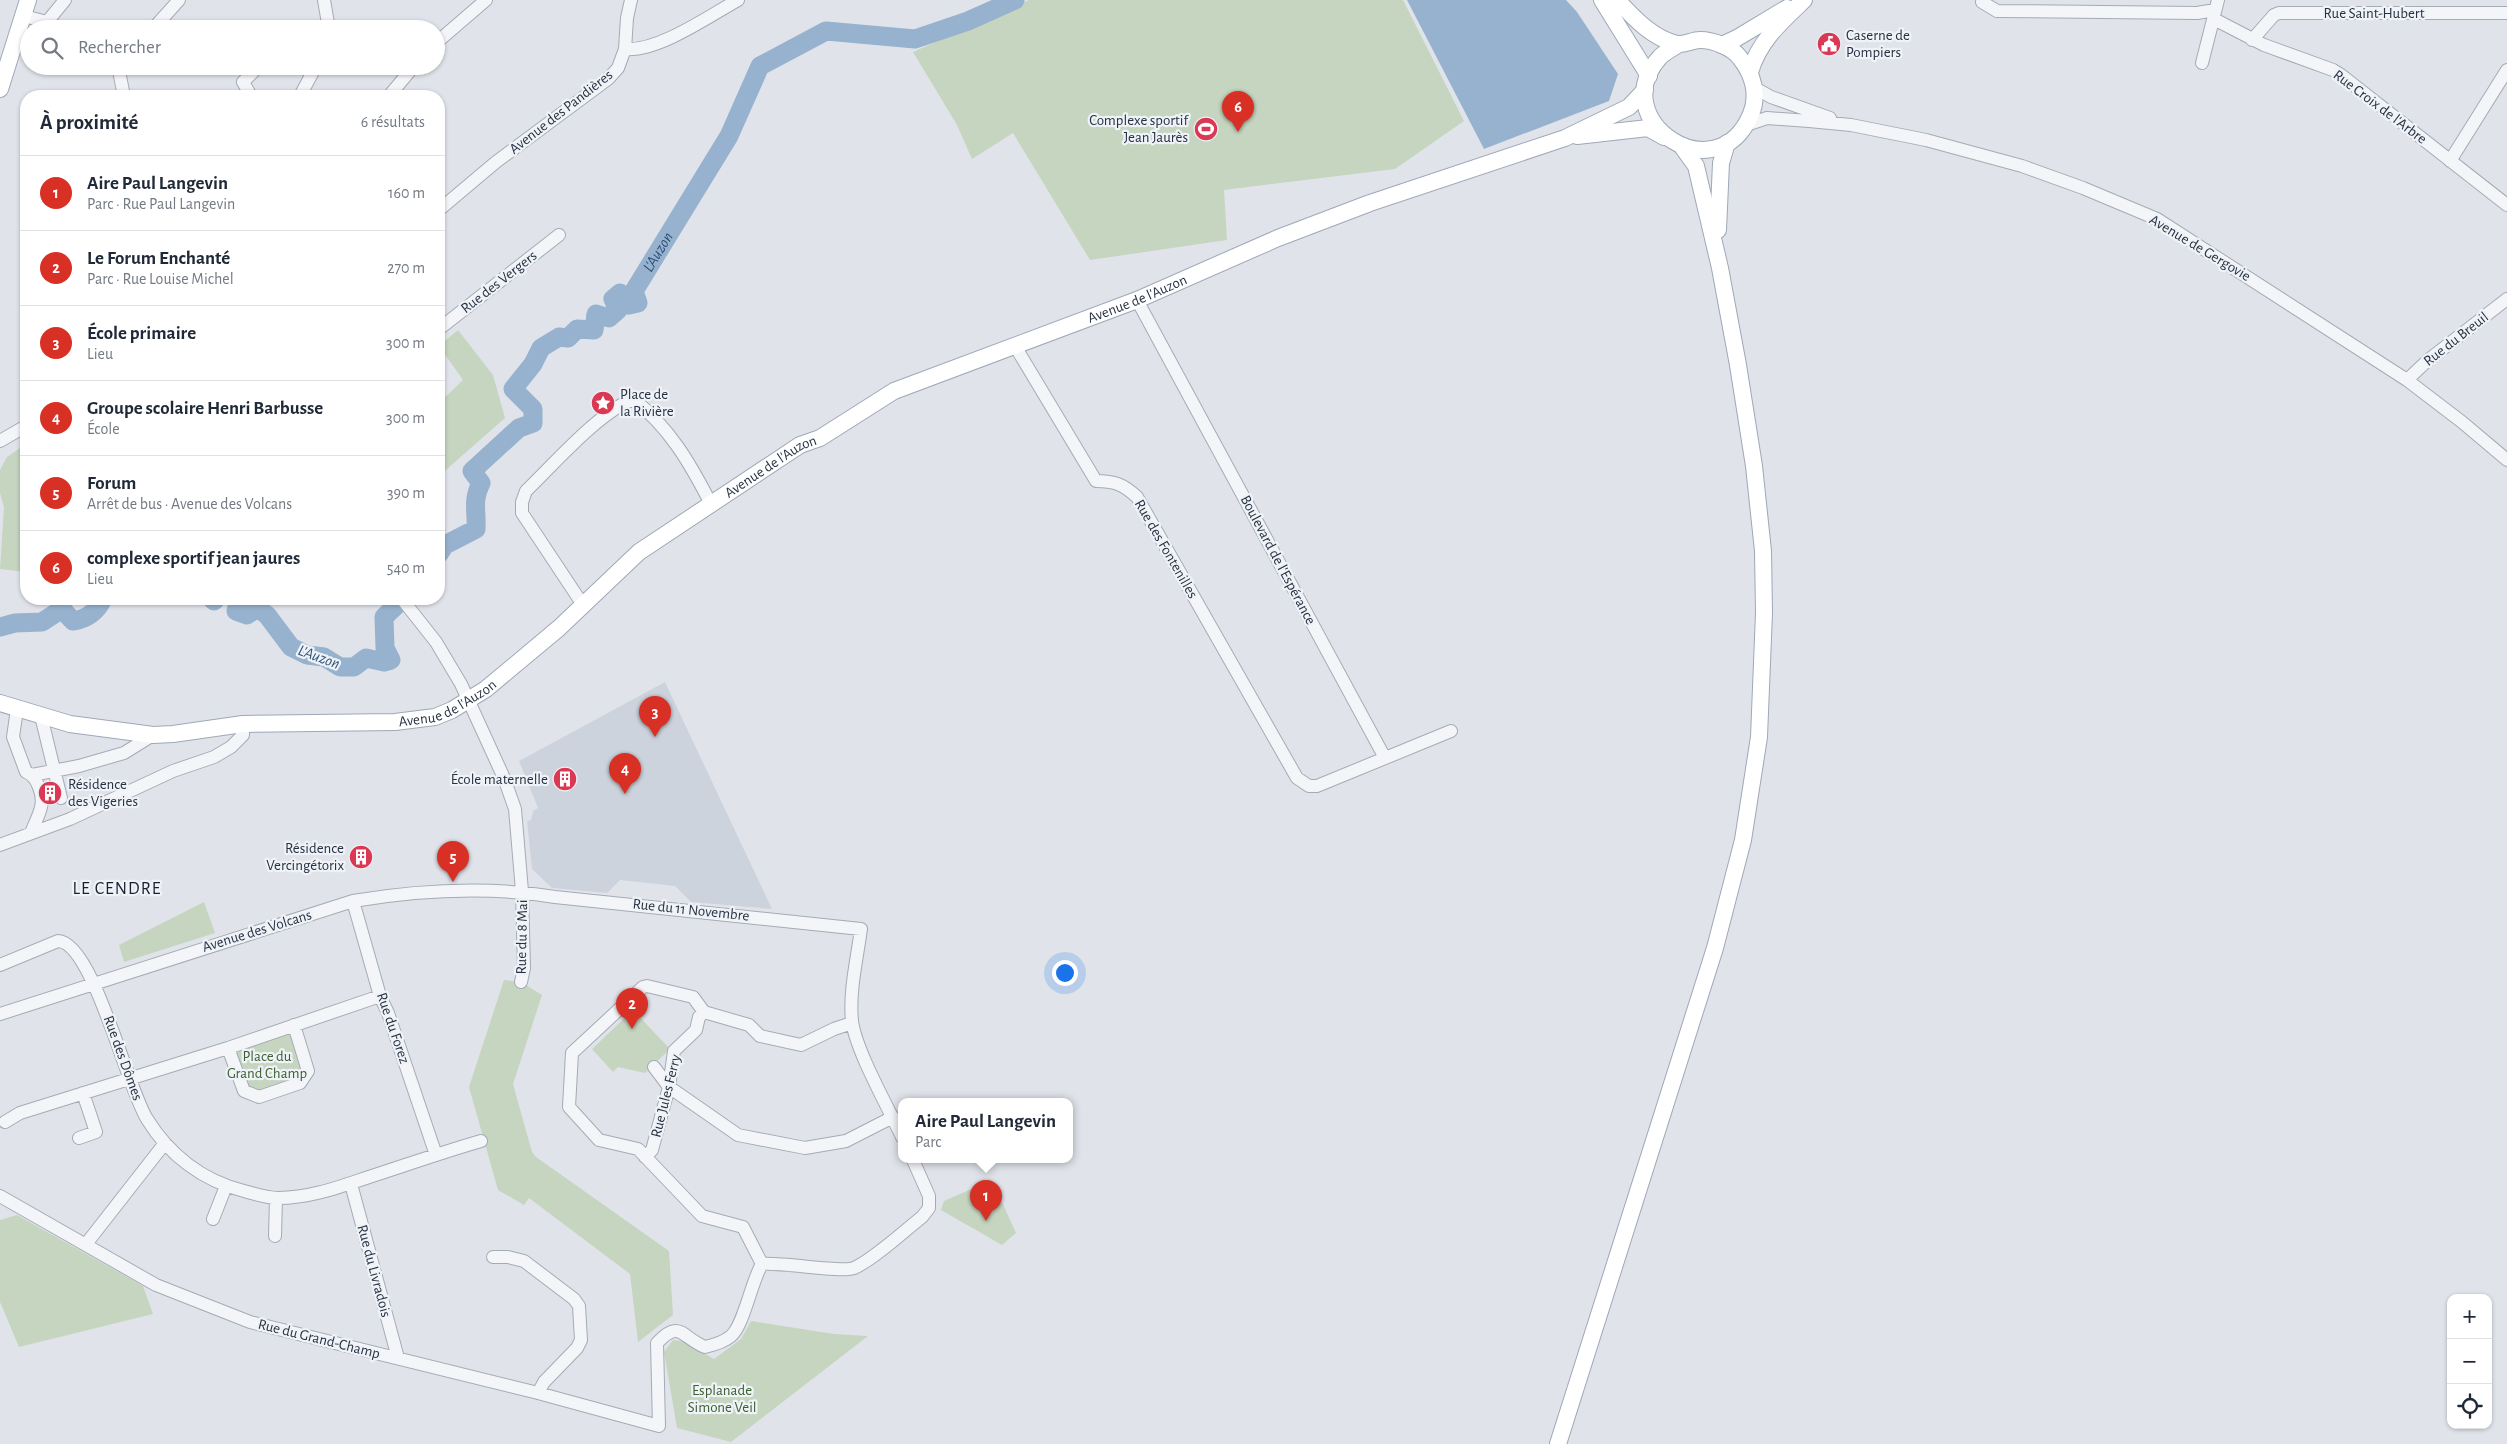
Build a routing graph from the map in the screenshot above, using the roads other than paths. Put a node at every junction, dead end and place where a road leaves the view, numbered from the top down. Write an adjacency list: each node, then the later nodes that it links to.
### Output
1 (66, 0): 17 (street)
2 (179, 0): 18 (street)
3 (324, 0): 19 (street)
4 (486, 0): 21 (street)
5 (630, 0): 25 (street, Avenue des Pandières)
6 (738, 0): 25 (street)
7 (1602, 0): 33 (main road)
8 (1616, 0): 23 (main road)
9 (1799, 0): 24 (main road)
10 (1804, 0): 28 (main road)
11 (1982, 2): 13 (street)
12 (27, 8): 15 (main road); 16 (street)
13 (2216, 10): 22 (street, Rue Croix de l'Arbre); 26 (street)
14 (2507, 13): 22 (street, Rue Saint-Hubert)
15 (23, 20)
16 (44, 20)
17 (54, 20)
18 (161, 20)
19 (327, 20)
20 (20, 29): 35 (main road)
21 (445, 35)
22 (2252, 40): 46 (street, Rue Croix de l'Arbre)
23 (1679, 44): 24 (main road); 33 (main road)
24 (1722, 45): 28 (main road)
25 (625, 49): 47 (street, Avenue des Pandières)
26 (2202, 63)
27 (2507, 70): 46 (street)
28 (1750, 72): 34 (main road)
29 (120, 75): 36 (street)
30 (250, 75): 37 (street)
31 (311, 75): 38 (street)
32 (406, 75): 39 (street)
33 (1647, 83): 42 (main road); 43 (main road)
34 (1755, 88): 40 (main road); 41 (street, Avenue de Gergovie)
35 (0, 89)
36 (123, 90)
37 (248, 90)
38 (303, 90)
39 (394, 90)
40 (1746, 125): 41 (street, Avenue de Gergovie); 44 (main road)
41 (1851, 125): 55 (street, Avenue de Gergovie)
42 (1664, 137): 43 (main road); 45 (main road)
43 (1565, 138): 52 (main road, Avenue de l'Auzon)
44 (1727, 143): 45 (main road); 50 (main road)
45 (1683, 148): 50 (main road)
46 (2450, 161): 48 (street, Rue Croix de l'Arbre)
47 (445, 205)
48 (2507, 205)
49 (559, 235): 53 (street, Rue des Vergers)
50 (1720, 268): 110 (main road)
51 (2507, 299): 55 (street, Rue du Breuil)
52 (1137, 300): 54 (main road, Avenue de l'Auzon); 69 (street, Boulevard de l'Espérance)
53 (445, 323)
54 (1015, 346): 59 (main road, Avenue de l'Auzon); 69 (street, Rue des Fontenilles)
55 (2407, 380): 58 (street, Avenue de Gergovie)
56 (20, 429): 57 (street)
57 (0, 441)
58 (2507, 460)
59 (711, 504): 61 (main road, Avenue de l'Auzon); 61 (street)
60 (407, 605): 62 (street, Rue du 8 Mai)
61 (582, 605): 62 (main road, Avenue de l'Auzon)
62 (469, 701): 66 (main road, Avenue de l'Auzon); 75 (street, Rue du 8 Mai)
63 (0, 702): 64 (main road, Avenue de l'Auzon)
64 (17, 708): 65 (main road, Avenue de l'Auzon); 71 (street)
65 (41, 716): 68 (main road, Avenue de l'Auzon); 70 (street)
66 (243, 724): 68 (main road, Avenue de l'Auzon); 73 (street)
67 (1451, 730): 69 (street)
68 (153, 735): 70 (street)
69 (1385, 758)
70 (55, 769): 71 (street); 72 (street)
71 (32, 774): 73 (street)
72 (61, 798)
73 (30, 834): 74 (street)
74 (0, 845)
75 (522, 891): 76 (street, Avenue des Volcans); 78 (street, Rue du 8 Mai); 83 (street, Rue du 11 Novembre)
76 (353, 901): 79 (street, Avenue des Volcans); 80 (street, Rue du Forez)
77 (0, 965): 79 (street, Rue des Dômes)
78 (521, 982)
79 (94, 983): 81 (street, Avenue des Volcans); 87 (street, Rue des Dômes)
80 (380, 996): 84 (street); 96 (street, Rue du Forez)
81 (1, 1010)
82 (704, 1012): 83 (street); 88 (street, Rue Jules Ferry); 97 (street)
83 (852, 1023): 90 (street)
84 (294, 1025): 85 (street); 85 (street)
85 (228, 1048): 87 (street)
86 (654, 1067): 88 (street)
87 (128, 1078): 89 (street); 95 (street, Rue des Dômes)
88 (669, 1087): 90 (street); 97 (street, Rue Jules Ferry)
89 (84, 1093): 91 (street); 93 (street)
90 (893, 1118): 92 (street)
91 (5, 1122)
92 (898, 1129)
93 (79, 1138)
94 (481, 1141): 96 (street, Rue des Dômes)
95 (164, 1143): 100 (street, Rue des Dômes); 105 (street)
96 (436, 1155): 99 (street, Rue des Dômes)
97 (645, 1157): 107 (street)
98 (913, 1163): 107 (street)
99 (351, 1184): 102 (street, Rue des Dômes); 108 (street, Rue du Livradois)
100 (226, 1186): 102 (street, Rue des Dômes); 103 (street)
101 (0, 1196): 105 (street, Rue du Grand-Champ)
102 (276, 1198): 104 (street)
103 (213, 1219)
104 (275, 1236)
105 (86, 1244): 108 (street, Rue du Grand-Champ)
106 (493, 1257): 109 (street)
107 (762, 1264): 109 (street, Rue du Grand-Champ)
108 (398, 1358): 109 (street, Rue du Grand-Champ)
109 (538, 1393)
110 (1558, 1444)

